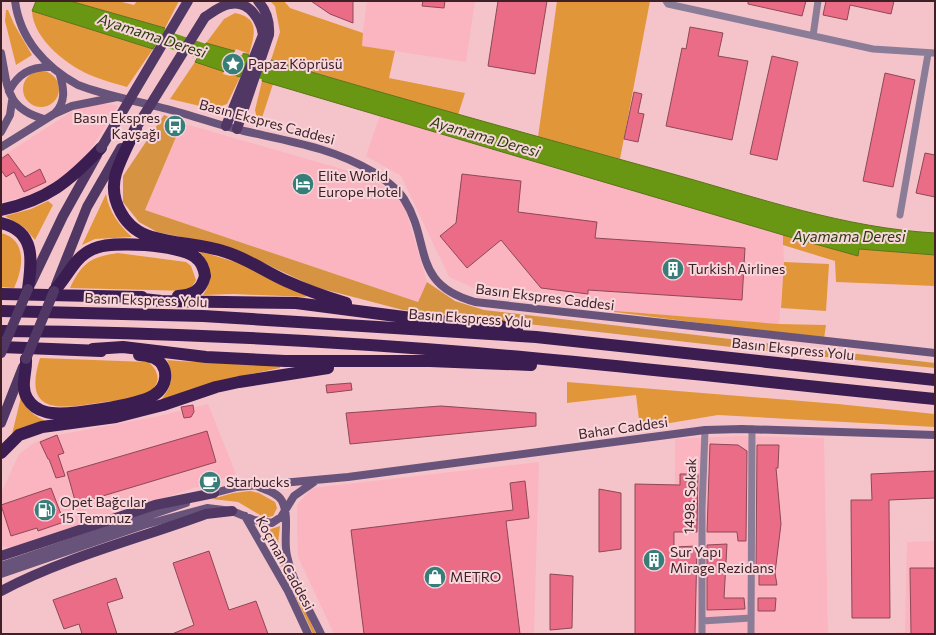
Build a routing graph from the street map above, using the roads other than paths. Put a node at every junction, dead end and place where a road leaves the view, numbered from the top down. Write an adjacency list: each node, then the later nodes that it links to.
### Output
1 (15, 1): 12 (main road, Basın Ekspres Caddesi)
2 (188, 1): 25 (main road, bridge)
3 (216, 1): 7 (main road)
4 (258, 1): 9 (main road)
5 (666, 1): 8 (street)
6 (818, 1): 8 (street)
7 (205, 17): 9 (main road); 21 (main road, bridge)
8 (813, 36): 11 (street)
9 (265, 39): 17 (main road)
10 (1, 53): 14 (main road)
11 (932, 53): 27 (street)
12 (50, 67): 13 (main road, Basın Ekspres Caddesi); 14 (main road)
13 (60, 75): 15 (main road, Basın Ekspres Caddesi); 18 (main road)
14 (9, 91): 16 (main road)
15 (120, 96): 18 (main road); 20 (main road, Basın Ekspres Caddesi)
16 (12, 101): 19 (main road); 23 (main road)
17 (239, 109): 20 (main road); 22 (main road)
18 (54, 114): 19 (main road)
19 (44, 119): 24 (main road)
20 (226, 126): 22 (main road, Basın Ekspres Caddesi)
21 (136, 128): 30 (main road); 34 (highway)
22 (237, 130): 40 (main road, Basın Ekspres Caddesi)
23 (1, 132)
24 (1, 147)
25 (101, 148): 26 (highway); 29 (main road)
26 (1, 210)
27 (900, 215)
28 (1, 223): 29 (highway)
29 (28, 289): 39 (main road, bridge)
30 (54, 291): 32 (highway); 41 (main road, bridge)
31 (1, 294): 32 (highway)
32 (134, 298): 34 (highway)
33 (1, 311): 36 (highway, Basın Ekspress Yolu)
34 (390, 315): 36 (highway)
35 (1, 331): 42 (highway)
36 (536, 337): 44 (highway, Basın Ekspress Yolu)
37 (1, 347): 38 (highway)
38 (93, 350): 41 (highway); 43 (highway)
39 (1, 353)
40 (935, 353)
41 (26, 359): 46 (main road)
42 (563, 361): 43 (highway); 45 (highway)
43 (372, 362): 50 (highway)
44 (935, 380)
45 (935, 399)
46 (1, 423)
47 (752, 429): 48 (main road, Bahar Caddesi); 49 (main road, Bahar Caddesi); 63 (street)
48 (705, 430): 51 (main road, Bahar Caddesi); 64 (street, 1498. Sokak)
49 (935, 435)
50 (1, 453)
51 (316, 480): 52 (main road, Bahar Caddesi); 55 (main road)
52 (256, 486): 53 (main road); 55 (main road)
53 (214, 493): 57 (main road); 58 (main road)
54 (232, 511): 56 (main road, Koçman Caddesi); 59 (main road, Koçman Caddesi); 60 (main road)
55 (285, 512): 56 (main road); 66 (main road, Koçman Caddesi)
56 (245, 516): 65 (main road, Koçman Caddesi)
57 (3, 555)
58 (1, 566)
59 (1, 574)
60 (29, 576): 61 (main road); 62 (main road)
61 (1, 584)
62 (1, 591)
63 (750, 618): 64 (street); 68 (street)
64 (702, 621): 67 (street, 1498. Sokak)
65 (308, 634)
66 (321, 634)
67 (702, 634)
68 (751, 634)

